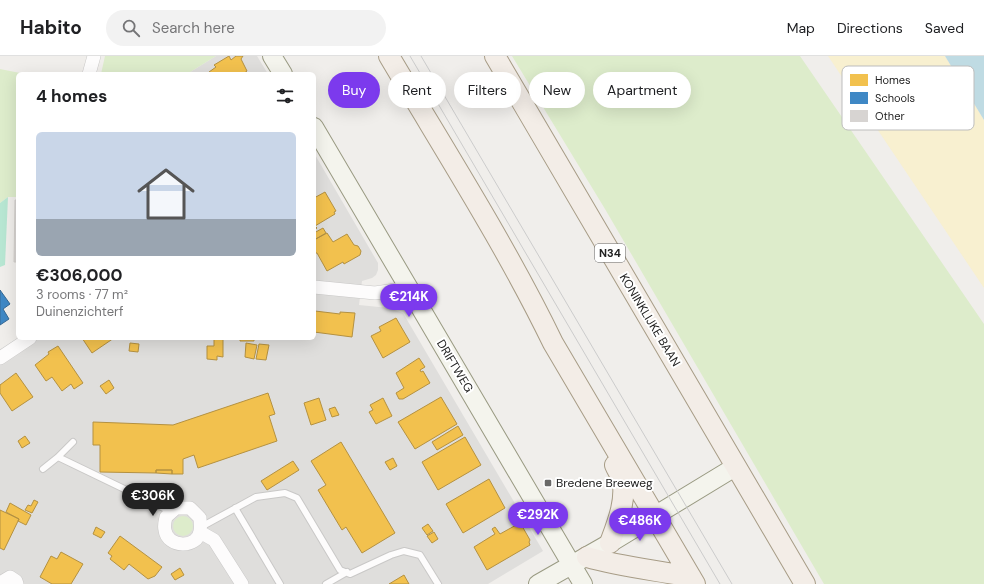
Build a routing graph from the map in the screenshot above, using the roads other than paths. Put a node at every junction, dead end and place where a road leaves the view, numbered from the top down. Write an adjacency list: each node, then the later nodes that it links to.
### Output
1 (94, 56): 5 (street)
2 (272, 56): 6 (street)
3 (389, 56): 13 (main road)
4 (495, 56): 15 (main road, KONINKLIJKE BAAN / N34)
5 (90, 72)
6 (282, 72)
7 (316, 130): 9 (street, DRIFTWEG)
8 (316, 287): 9 (street)
9 (409, 288): 22 (street, DRIFTWEG)
10 (27, 340): 11 (street)
11 (0, 358)
12 (73, 442): 14 (lane)
13 (615, 448): 19 (main road); 21 (main road)
14 (58, 457): 16 (lane); 18 (lane)
15 (735, 467): 19 (street); 33 (main road, KONINKLIJKE BAAN / N34)
16 (43, 469)
17 (235, 508): 20 (lane); 23 (lane); 28 (lane)
18 (172, 512): 20 (street); 20 (street)
19 (655, 516): 21 (street); 24 (main road)
20 (200, 530): 27 (street)
21 (610, 543): 22 (street)
22 (579, 561): 24 (main road); 31 (street); 32 (street, DRIFTWEG)
23 (347, 572): 29 (lane); 30 (lane)
24 (693, 581)
25 (0, 583): 26 (street)
26 (17, 584)
27 (242, 584)
28 (280, 584)
29 (326, 584)
30 (438, 584)
31 (538, 584)
32 (583, 584)
33 (806, 584)

